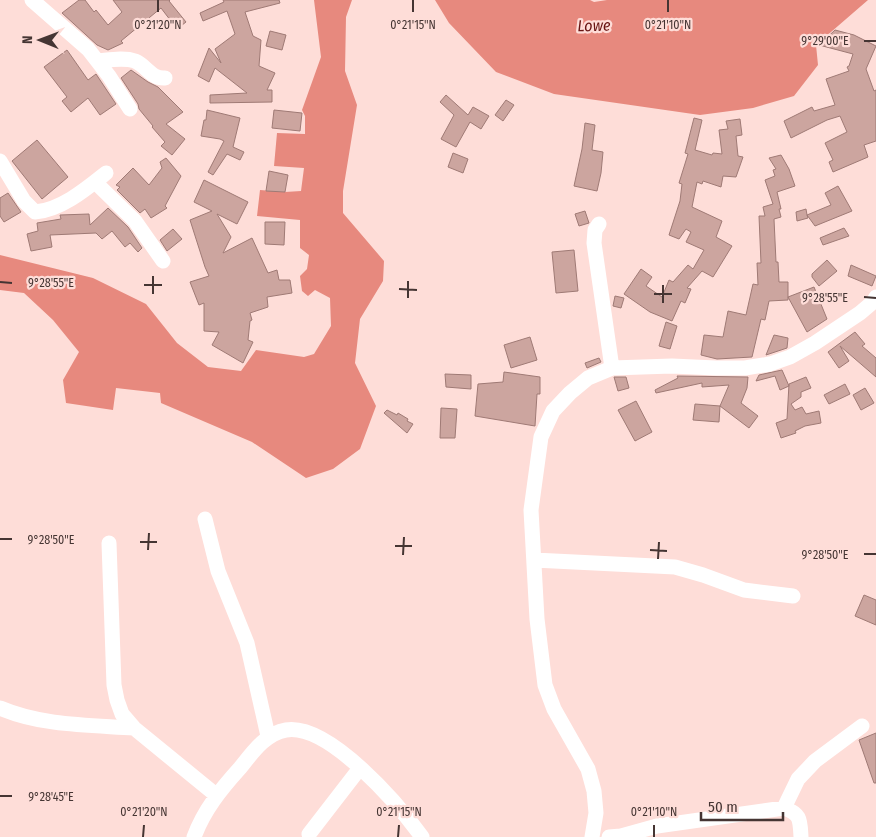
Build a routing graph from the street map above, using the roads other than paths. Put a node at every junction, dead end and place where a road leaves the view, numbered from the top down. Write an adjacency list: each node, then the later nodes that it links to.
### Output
1 (32, 0): 2 (street)
2 (98, 61): 3 (street); 4 (street)
3 (165, 78)
4 (130, 109)
5 (0, 161): 7 (street)
6 (599, 224): 9 (street)
7 (163, 261)
8 (876, 298): 9 (street)
9 (612, 368): 12 (street)
10 (205, 519): 17 (street)
11 (109, 543): 16 (street)
12 (534, 560): 13 (street); 24 (street)
13 (793, 596)
14 (0, 708): 16 (street)
15 (862, 726): 20 (street)
16 (134, 728): 19 (street)
17 (268, 736): 18 (street); 19 (street)
18 (360, 768): 21 (street); 23 (street)
19 (216, 795): 22 (street)
20 (784, 808): 25 (street); 26 (street)
21 (309, 834)
22 (194, 837)
23 (422, 837)
24 (592, 837)
25 (609, 837)
26 (801, 837)

